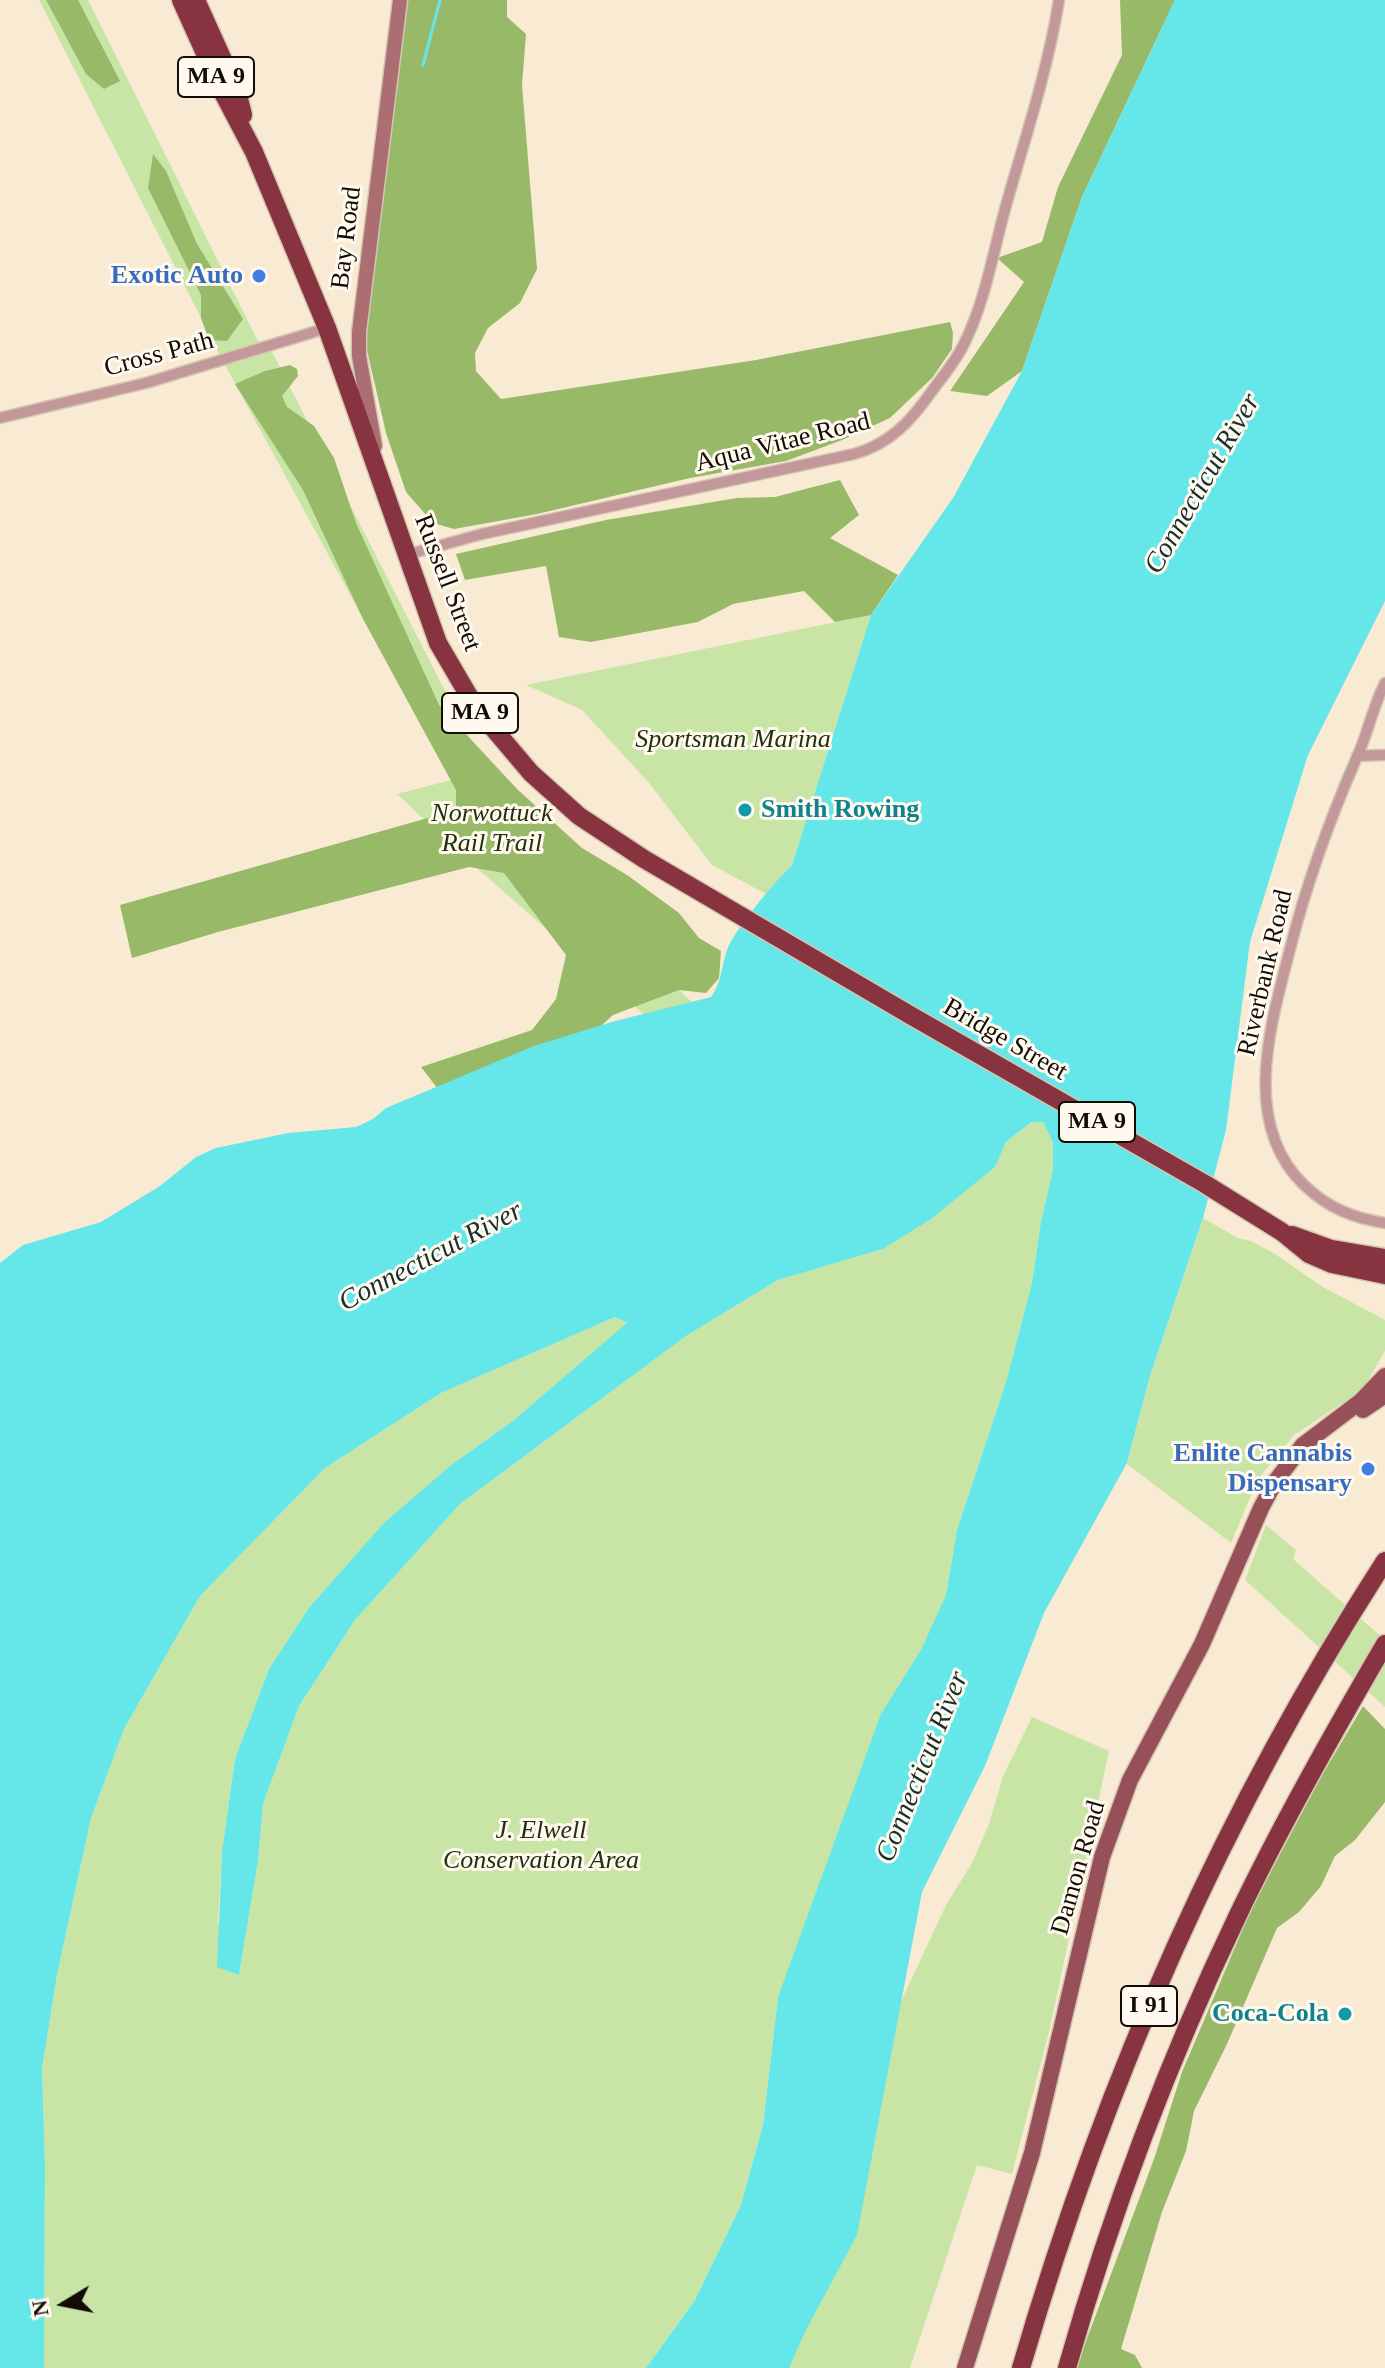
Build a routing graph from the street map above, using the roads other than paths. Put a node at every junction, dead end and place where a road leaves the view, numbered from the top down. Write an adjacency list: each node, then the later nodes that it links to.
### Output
1 (181, 0): 5 (highway, Russell Street / MA 9)
2 (196, 0): 5 (highway, Russell Street / MA 9)
3 (400, 0): 8 (main road, Bay Road)
4 (1059, 0): 9 (street, Aqua Vitae Road)
5 (254, 152): 6 (highway, Russell Street / MA 9)
6 (327, 328): 7 (street, Cross Path); 8 (highway, Russell Street / MA 9)
7 (0, 418)
8 (382, 482): 9 (highway, Russell Street / MA 9)
9 (406, 555): 13 (highway, Russell Street / MA 9)
10 (1385, 683): 12 (street, Riverbank Road)
11 (1385, 755): 12 (street)
12 (1357, 756): 14 (street, Riverbank Road)
13 (910, 1015): 15 (highway, Bridge Street / MA 9)
14 (1385, 1223)
15 (1282, 1232): 16 (highway, Bridge Street / MA 9); 17 (highway, Bridge Street / MA 9)
16 (1385, 1258)
17 (1385, 1275)
18 (1385, 1376): 20 (main road, Damon Road)
19 (1385, 1395): 20 (main road, Damon Road)
20 (1332, 1424): 23 (main road, Damon Road)
21 (1385, 1561): 24 (highway, I 91)
22 (1385, 1644): 25 (highway, I 91)
23 (965, 2368)
24 (1021, 2368)
25 (1067, 2368)

